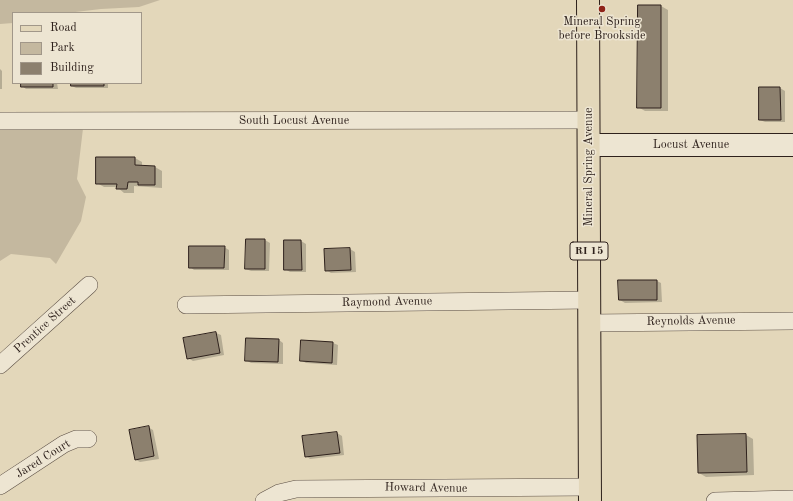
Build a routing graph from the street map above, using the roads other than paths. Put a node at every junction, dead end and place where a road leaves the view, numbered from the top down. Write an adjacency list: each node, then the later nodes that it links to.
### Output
1 (588, 0): 2 (main road, Mineral Spring Avenue / RI 15)
2 (589, 120): 3 (street, South Locust Avenue); 4 (main road, Mineral Spring Avenue / RI 15)
3 (0, 121)
4 (589, 145): 5 (street, Locust Avenue); 7 (main road, Mineral Spring Avenue / RI 15)
5 (793, 145)
6 (89, 286): 11 (street, Prentice Street)
7 (589, 300): 8 (street, Raymond Avenue); 10 (main road, Mineral Spring Avenue / RI 15)
8 (186, 305)
9 (793, 321): 10 (street, Reynolds Avenue)
10 (589, 323): 14 (main road, Mineral Spring Avenue / RI 15)
11 (0, 365)
12 (88, 439): 13 (street, Jared Court)
13 (0, 486)
14 (590, 494): 16 (street, Howard Avenue)
15 (793, 499): 17 (street)
16 (264, 501)
17 (715, 501)

